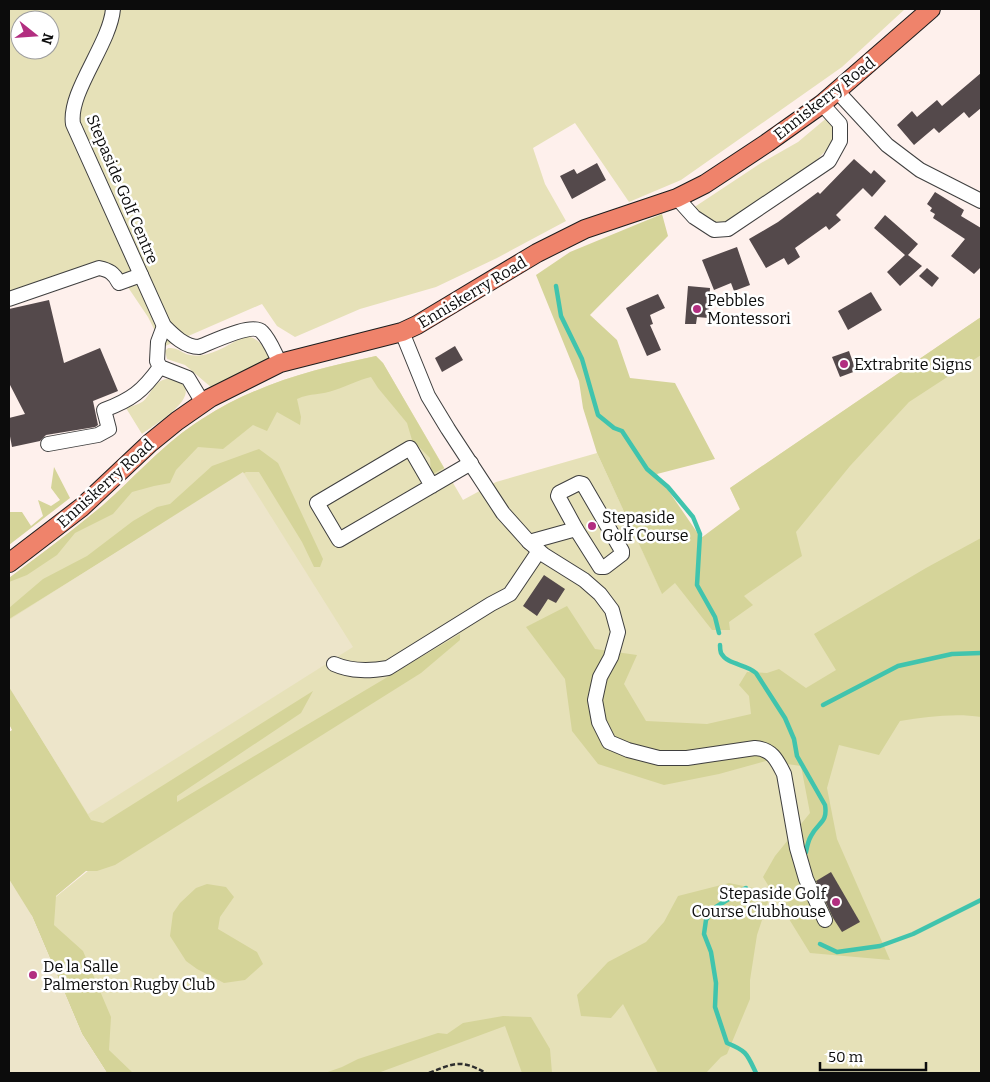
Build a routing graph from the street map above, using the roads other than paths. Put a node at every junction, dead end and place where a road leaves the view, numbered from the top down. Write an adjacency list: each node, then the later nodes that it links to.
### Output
1 (113, 9): 7 (street, Stepaside Golf Centre)
2 (931, 9): 3 (main road, Enniskerry Road)
3 (838, 91): 4 (main road, Enniskerry Road); 6 (street)
4 (822, 104): 5 (main road, Enniskerry Road); 5 (street)
5 (677, 198): 10 (main road, Enniskerry Road)
6 (981, 201)
7 (141, 275): 8 (street); 9 (street, Stepaside Golf Centre)
8 (9, 299)
9 (164, 326): 11 (street); 12 (street)
10 (402, 332): 11 (main road, Enniskerry Road); 15 (street)
11 (280, 363): 13 (main road, Enniskerry Road)
12 (160, 366): 13 (street); 14 (street)
13 (203, 403): 19 (main road, Enniskerry Road)
14 (48, 444)
15 (471, 463): 16 (street); 18 (street)
16 (432, 486): 16 (street)
17 (576, 529): 17 (street); 18 (street)
18 (534, 547): 20 (street); 21 (street)
19 (9, 563)
20 (334, 664)
21 (825, 920)

